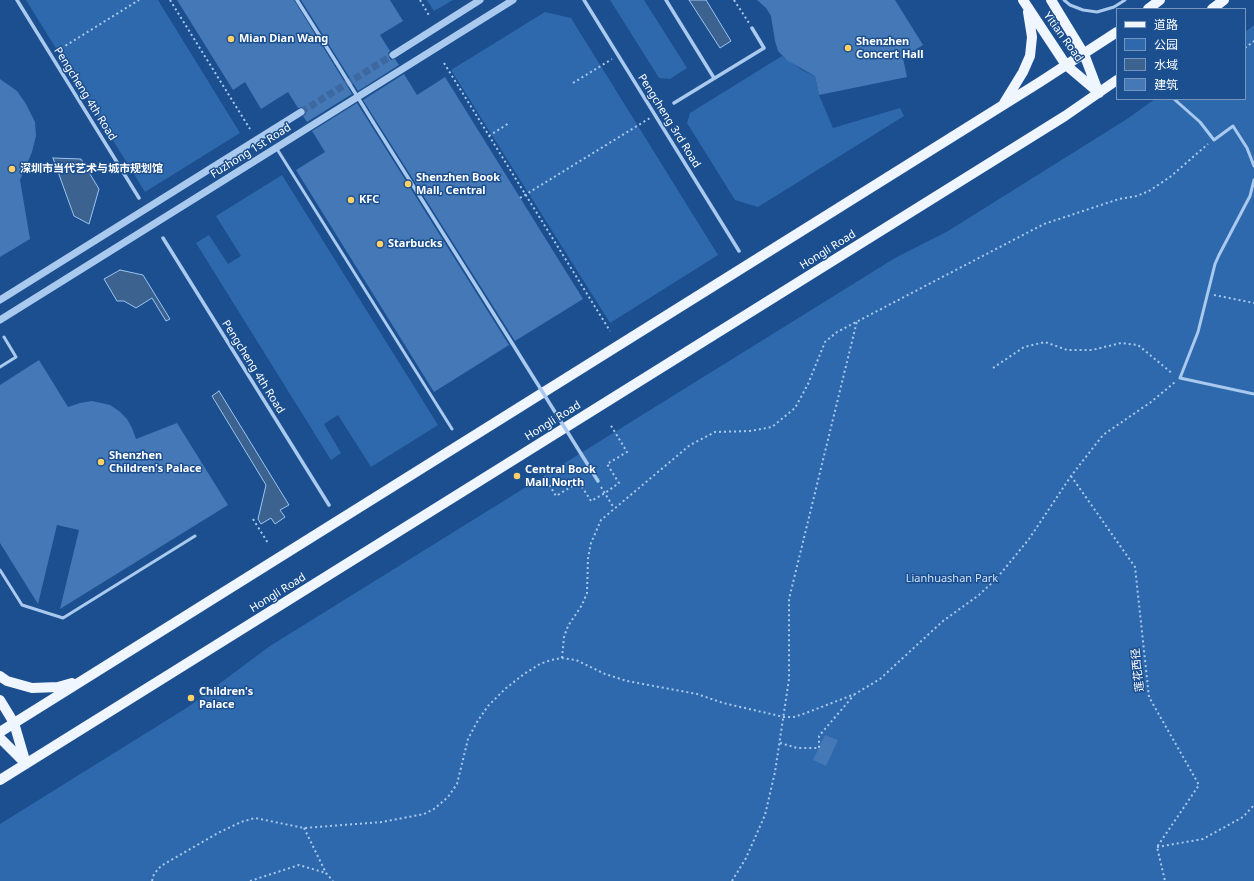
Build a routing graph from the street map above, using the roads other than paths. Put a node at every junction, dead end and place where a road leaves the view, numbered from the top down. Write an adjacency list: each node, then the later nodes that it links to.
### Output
1 (17, 0): 30 (street, Pengcheng 4th Road)
2 (297, 0): 39 (street, bridge)
3 (480, 0): 18 (street)
4 (513, 0): 27 (street, Fuzhong 1st Road)
5 (584, 0): 32 (street, Pengcheng 3rd Road)
6 (666, 0): 20 (street)
7 (1051, 0): 17 (main road, Yitian Road)
8 (1064, 0): 9 (lane)
9 (1126, 0)
10 (1160, 0): 13 (main road)
11 (1224, 0): 14 (main road)
12 (1025, 3): 19 (main road, Yitian Road); 25 (main road)
13 (1149, 8)
14 (1213, 8)
15 (752, 28): 20 (street)
16 (1116, 33): 17 (main road)
17 (1084, 54): 19 (main road); 22 (main road, Yitian Road)
18 (392, 55)
19 (1066, 65): 22 (main road, Yitian Road); 25 (main road)
20 (714, 78): 24 (street)
21 (1116, 81): 22 (main road, Hongli Road)
22 (1099, 93): 49 (main road, Hongli Road)
23 (1175, 100): 28 (lane)
24 (674, 103)
25 (1004, 104): 44 (main road)
26 (301, 112): 33 (street, Fuzhong 1st Road)
27 (276, 148): 34 (street, Fuzhong 1st Road); 38 (lane)
28 (1254, 166)
29 (1254, 180): 37 (lane)
30 (139, 198)
31 (163, 238): 40 (street, Pengcheng 4th Road)
32 (739, 251)
33 (0, 300)
34 (0, 320)
35 (4, 337): 36 (lane)
36 (0, 367)
37 (1254, 394)
38 (452, 429)
39 (598, 481)
40 (329, 505)
41 (195, 536): 42 (lane)
42 (0, 570)
43 (0, 676): 44 (main road)
44 (84, 680): 46 (main road)
45 (0, 700): 46 (main road)
46 (14, 723): 47 (main road); 49 (main road)
47 (0, 732)
48 (0, 738): 49 (main road)
49 (26, 764): 50 (main road, Hongli Road)
50 (0, 780)

